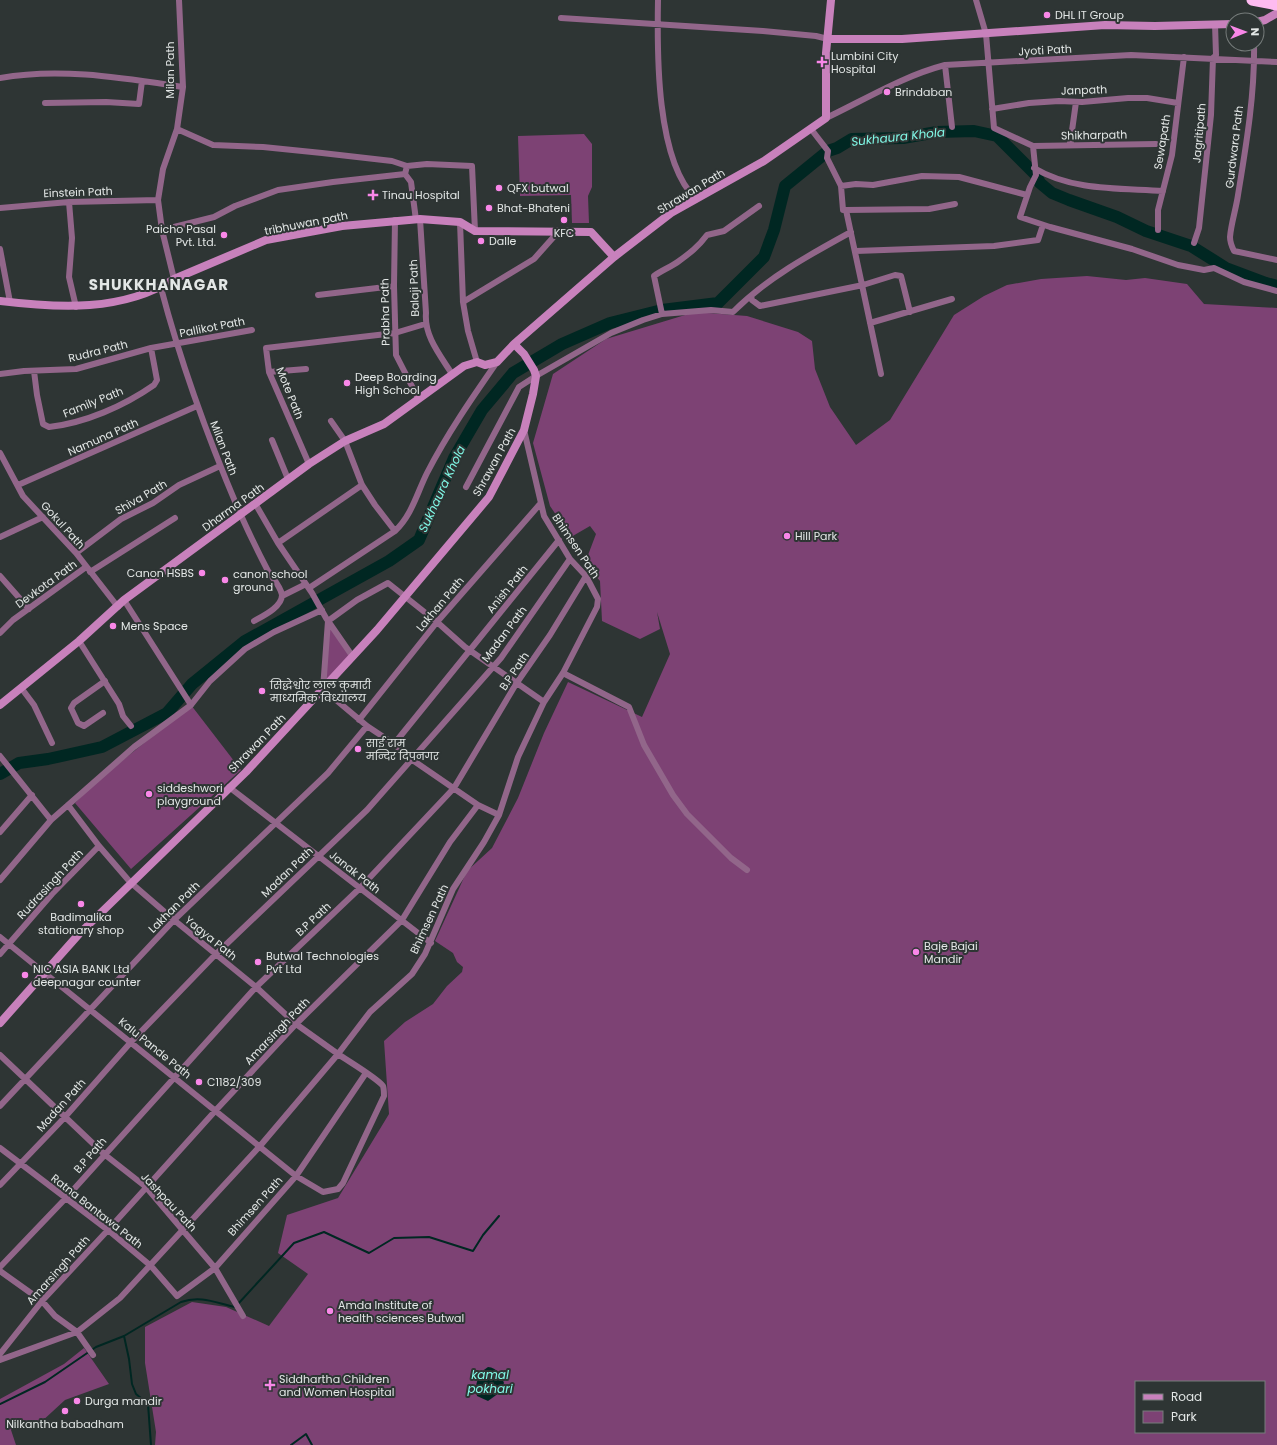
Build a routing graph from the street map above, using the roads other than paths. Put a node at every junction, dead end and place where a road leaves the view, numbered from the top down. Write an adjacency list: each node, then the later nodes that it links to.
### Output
1 (179, 0): 24 (street, Milan Path)
2 (658, 0): 12 (street)
3 (830, 0): 14 (street)
4 (976, 0): 13 (street)
5 (1252, 0): 6 (highway)
6 (1277, 5)
7 (1277, 13): 9 (street)
8 (560, 18): 12 (street)
9 (1265, 20)
10 (1215, 24): 11 (street); 13 (street); 17 (street, Jagritipath)
11 (1225, 24)
12 (658, 25): 14 (street); 42 (street)
13 (986, 34): 14 (street); 20 (street)
14 (828, 39): 29 (street)
15 (1254, 52): 18 (street, Gurdwara Path)
16 (1184, 57): 17 (street, Jyoti Path); 20 (street, Jyoti Path); 27 (street, Sewapath)
17 (1214, 58): 18 (street, Jyoti Path); 58 (street, Jagritipath)
18 (1254, 60): 19 (street, Jyoti Path); 62 (street, Gurdwara Path)
19 (1277, 62)
20 (988, 64): 21 (street, Jyoti Path); 28 (street)
21 (945, 65): 29 (street, Jyoti Path); 30 (street)
22 (0, 78): 23 (street)
23 (142, 81): 24 (street); 26 (street)
24 (183, 87): 31 (street, Milan Path)
25 (1076, 102): 27 (street, Janpath); 28 (street, Janpath); 34 (street)
26 (45, 103)
27 (1178, 103): 40 (street, Sewapath)
28 (992, 109): 35 (street)
29 (826, 118): 32 (street, Shrawan Path)
30 (952, 127)
31 (178, 129): 36 (street); 43 (street, Milan Path)
32 (811, 129): 39 (street); 42 (street, Shrawan Path)
33 (1156, 144): 34 (street, Shikharpath)
34 (1070, 145): 35 (street, Shikharpath)
35 (1033, 146): 37 (street)
36 (407, 166): 38 (street); 55 (street)
37 (1034, 168): 40 (street); 41 (street)
38 (405, 174): 49 (street, Balaji Path); 53 (street)
39 (841, 186): 41 (street); 48 (street)
40 (1163, 191): 54 (street, Sewapath)
41 (1027, 195): 52 (street)
42 (696, 199): 61 (street, Shrawan Path)
43 (158, 200): 44 (street, Einstein Path); 53 (street, Milan Path)
44 (69, 202): 47 (street, Einstein Path); 74 (street)
45 (955, 204): 48 (street)
46 (759, 206): 76 (street)
47 (0, 208)
48 (846, 210): 57 (street)
49 (418, 219): 50 (street, tribhuwan path); 51 (street, tribhuwan path); 78 (street, Balaji Path)
50 (395, 220): 63 (street, tribhuwan path); 65 (street, Prabha Path)
51 (460, 222): 55 (street, tribhuwan path); 73 (street)
52 (1043, 225): 60 (street); 67 (street)
53 (162, 230): 63 (street, Milan Path)
54 (1158, 230)
55 (475, 232): 56 (street)
56 (558, 232): 61 (street); 73 (street)
57 (851, 232): 60 (street); 69 (street)
58 (1194, 243)
59 (0, 249): 72 (street)
60 (856, 251): 64 (street)
61 (614, 257): 82 (street, Shrawan Path)
62 (1277, 260)
63 (174, 279): 66 (street, tribhuwan path)
64 (862, 285): 69 (street); 75 (street); 77 (street)
65 (394, 286): 68 (street); 80 (street, Prabha Path)
66 (160, 288): 74 (street, tribhuwan path); 81 (street, Milan Path)
67 (1277, 291)
68 (318, 295)
69 (751, 296): 76 (street)
70 (952, 299): 75 (street)
71 (0, 301): 72 (street, tribhuwan path)
72 (10, 302): 74 (street, tribhuwan path)
73 (463, 302): 84 (street)
74 (76, 307)
75 (910, 312): 77 (street)
76 (662, 314): 89 (street)
77 (870, 323): 92 (street)
78 (425, 324): 80 (street); 91 (street, Balaji Path)
79 (252, 330): 81 (street, Pallikot Path)
80 (395, 333): 88 (street, Mote Path); 93 (street, Prabha Path)
81 (176, 344): 83 (street, Rudra Path); 94 (street, Milan Path)
82 (514, 344): 85 (street, Shrawan Path); 89 (street)
83 (151, 348): 87 (street, Rudra Path); 87 (street, Family Path)
84 (477, 362): 85 (street, Dharma Path); 91 (street, Dharma Path)
85 (497, 362): 112 (street, Shrawan Path)
86 (306, 369): 88 (street)
87 (34, 371): 90 (street, Rudra Path)
88 (270, 372): 100 (street, Mote Path)
89 (534, 373): 96 (street, Shrawan Path); 106 (street)
90 (0, 374)
91 (452, 374): 93 (street, Dharma Path)
92 (881, 374)
93 (418, 398): 98 (street, Dharma Path)
94 (197, 406): 101 (street, Milan Path); 105 (street, Namuna Path)
95 (331, 421): 98 (street)
96 (524, 430): 108 (street, Bhimsen Path); 123 (street, Shrawan Path)
97 (272, 440): 103 (street)
98 (345, 441): 100 (street, Dharma Path); 104 (street)
99 (0, 454): 102 (street, Gokul Path)
100 (309, 464): 103 (street, Dharma Path)
101 (220, 466): 109 (street, Milan Path); 116 (street, Shiva Path)
102 (2, 467): 105 (street, Gokul Path)
103 (288, 479): 107 (street, Dharma Path)
104 (362, 484): 112 (street); 115 (street)
105 (18, 485): 110 (street, Gokul Path)
106 (466, 487)
107 (256, 504): 109 (street, Dharma Path); 115 (street)
108 (540, 504): 114 (street, Bhimsen Path); 130 (street, Lakhan Path)
109 (241, 515): 122 (street, Milan Path); 124 (street, Dharma Path)
110 (43, 517): 113 (street); 116 (street, Gokul Path)
111 (175, 518): 118 (street, Devkota Path)
112 (395, 531): 121 (street, Shrawan Path)
113 (0, 537)
114 (559, 540): 117 (street, Bhimsen Path); 133 (street, Anish Path)
115 (278, 543): 121 (street)
116 (76, 553): 118 (street, Gokul Path)
117 (570, 559): 120 (street, Bhimsen Path); 135 (street, Madan Path)
118 (88, 570): 125 (street, Gokul Path); 126 (street, Devkota Path)
119 (0, 576): 126 (street)
120 (586, 576): 136 (street, Bhimsen Path); 138 (street, B.P Path)
121 (309, 588): 122 (street, Shrawan Path); 127 (street)
122 (282, 596): 128 (street)
123 (403, 597): 129 (street); 130 (street); 134 (street, Shrawan Path)
124 (124, 600): 125 (street, Dharma Path); 141 (street)
125 (118, 607): 132 (street, Dharma Path)
126 (29, 609): 131 (street, Devkota Path)
127 (322, 610): 129 (street); 141 (street)
128 (254, 621)
129 (328, 621): 134 (street); 140 (street)
130 (438, 622): 133 (street); 145 (street, Lakhan Path)
131 (0, 633)
132 (79, 641): 137 (street); 139 (street, Dharma Path)
133 (471, 651): 135 (street); 149 (street, Anish Path)
134 (353, 657): 140 (street, Shrawan Path)
135 (493, 666): 138 (street); 151 (street, Madan Path)
136 (563, 673): 142 (street, Bhimsen Path); 163 (street)
137 (105, 682): 144 (street); 146 (street)
138 (516, 684): 142 (street); 153 (street, B.P Path)
139 (22, 689): 143 (street, Dharma Path); 148 (street)
140 (323, 689): 145 (street); 152 (street, Shrawan Path)
141 (189, 702): 156 (street)
142 (544, 702): 157 (street, Bhimsen Path)
143 (0, 705)
144 (103, 713)
145 (359, 720): 147 (street)
146 (131, 726)
147 (367, 726): 149 (street); 159 (street, Lakhan Path)
148 (52, 743)
149 (394, 744): 151 (street)
150 (0, 756): 154 (street)
151 (412, 759): 153 (street); 162 (street, Madan Path)
152 (229, 787): 159 (street, Janak Path); 165 (street, Shrawan Path)
153 (454, 788): 155 (street); 166 (street, B.P Path)
154 (32, 795): 158 (street); 160 (street)
155 (478, 805): 157 (street); 168 (street, Amarsingh Path)
156 (68, 806): 158 (street); 161 (street, Yagya Path)
157 (498, 815): 170 (street, Bhimsen Path)
158 (51, 820): 164 (street)
159 (275, 824): 162 (street, Janak Path); 167 (street, Lakhan Path)
160 (0, 832)
161 (99, 846): 165 (street, Yagya Path); 171 (street, Rudrasingh Path)
162 (318, 856): 166 (street, Janak Path); 173 (street, Madan Path)
163 (747, 870)
164 (0, 880)
165 (130, 882): 167 (street, Yagya Path); 174 (street, Shrawan Path)
166 (359, 889): 168 (street, Janak Path); 175 (street, B.P Path)
167 (174, 920): 173 (street, Yagya Path); 176 (street, Lakhan Path)
168 (402, 920): 170 (street, Janak Path); 178 (street, Amarsingh Path)
169 (0, 937): 171 (street, Kalu Pande Path)
170 (431, 943): 180 (street, Bhimsen Path)
171 (9, 944): 172 (street, Rudrasingh Path); 174 (street, Kalu Pande Path)
172 (0, 954)
173 (215, 955): 175 (street, Yagya Path); 179 (street, Madan Path)
174 (45, 973): 176 (street, Kalu Pande Path); 177 (street, Shrawan Path)
175 (256, 987): 178 (street, Yagya Path); 183 (street, B.P Path)
176 (91, 1009): 179 (street, Kalu Pande Path); 184 (street, Lakhan Path)
177 (0, 1023)
178 (296, 1024): 180 (street, Yagya Path); 186 (street, Amarsingh Path)
179 (131, 1042): 183 (street, Kalu Pande Path); 187 (street, Madan Path)
180 (338, 1054): 182 (street, Bhimsen Path); 188 (street)
181 (0, 1055): 184 (street, Jashpau Path)
182 (366, 1073): 192 (street); 192 (street, Bhimsen Path)
183 (174, 1077): 186 (street, Kalu Pande Path); 190 (street, B.P Path)
184 (26, 1079): 185 (street, Lakhan Path); 187 (street, Jashpau Path)
185 (0, 1106)
186 (216, 1110): 188 (street, Kalu Pande Path); 194 (street, Amarsingh Path)
187 (65, 1117): 190 (street, Jashpau Path); 191 (street, Madan Path)
188 (260, 1146): 192 (street, Kalu Pande Path); 197 (street)
189 (0, 1148): 191 (street, Ratna Bantawa Path)
190 (104, 1154): 194 (street, Jashpau Path); 195 (street, B.P Path)
191 (20, 1164): 193 (street, Madan Path); 195 (street, Ratna Bantawa Path)
192 (296, 1176): 200 (street, Bhimsen Path)
193 (0, 1185)
194 (146, 1187): 196 (street, Amarsingh Path); 197 (street, Jashpau Path)
195 (64, 1199): 196 (street, Ratna Bantawa Path); 199 (street, B.P Path)
196 (108, 1230): 198 (street, Ratna Bantawa Path); 203 (street, Amarsingh Path)
197 (184, 1230): 198 (street); 200 (street, Jashpau Path)
198 (151, 1266): 202 (street, Ratna Bantawa Path); 205 (street)
199 (0, 1267)
200 (215, 1268): 202 (street, Bhimsen Path); 204 (street, Jashpau Path)
201 (0, 1271): 203 (street)
202 (178, 1296)
203 (42, 1301): 205 (street); 206 (street, Amarsingh Path)
204 (243, 1316)
205 (77, 1332): 207 (street); 208 (street)
206 (0, 1354)
207 (93, 1355)
208 (0, 1360)

